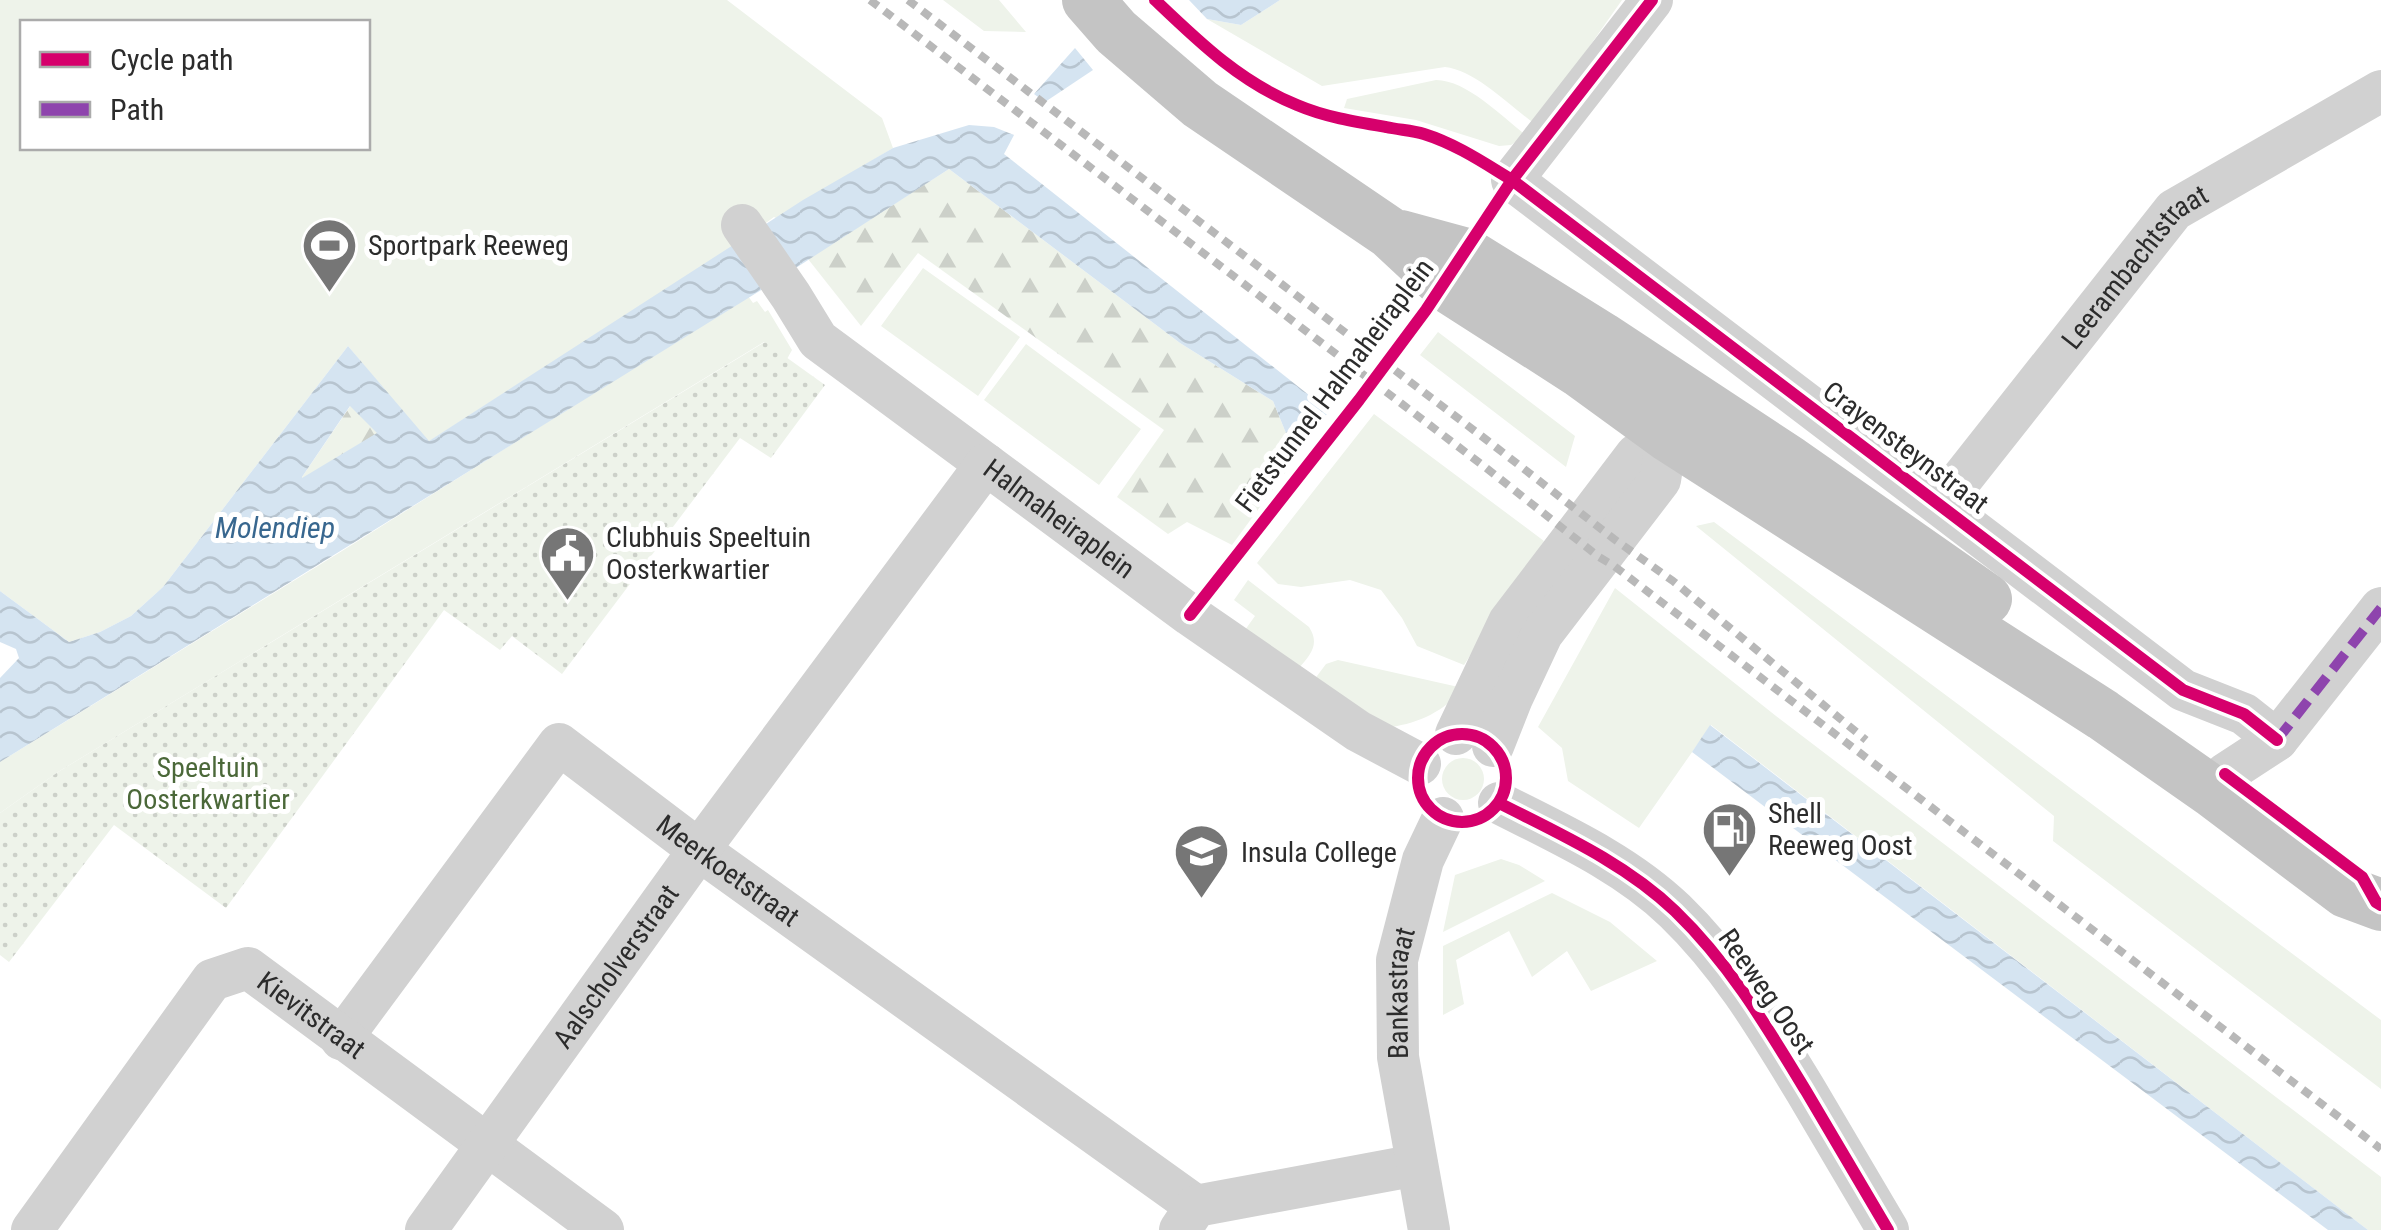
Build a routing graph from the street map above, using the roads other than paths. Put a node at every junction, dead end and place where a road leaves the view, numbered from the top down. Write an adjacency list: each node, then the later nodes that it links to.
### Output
1 (1088, 0): 5 (main road)
2 (1652, 0): 7 (street, Crayensteynstraat)
3 (2381, 91): 7 (street, Leerambachtstraat)
4 (742, 225): 6 (street, Halmaheiraplein)
5 (1678, 416): 9 (street); 12 (main road)
6 (986, 464): 11 (street, Halmaheiraplein); 15 (street, Aalscholverstraat)
7 (1941, 505): 10 (street, Crayensteynstraat)
8 (2381, 608): 10 (street)
9 (1475, 740): 11 (street); 13 (street)
10 (2277, 740): 12 (street)
11 (1420, 764): 14 (street)
12 (2219, 783): 16 (main road)
13 (1499, 803): 14 (street); 25 (street, Reeweg Oost)
14 (1443, 818): 19 (street, Bankastraat)
15 (700, 850): 17 (street, Meerkoetstraat); 18 (street, Aalscholverstraat); 20 (street, Meerkoetstraat)
16 (2379, 904)
17 (341, 1039): 18 (street, Kievitstraat); 21 (street, Kievitstraat)
18 (488, 1146): 22 (street, Aalscholverstraat); 23 (street, Kievitstraat)
19 (1416, 1165): 20 (street, Meerkoetstraat); 24 (street, Bankastraat)
20 (1188, 1218)
21 (32, 1230)
22 (426, 1230)
23 (603, 1230)
24 (1429, 1230)
25 (1888, 1230)

